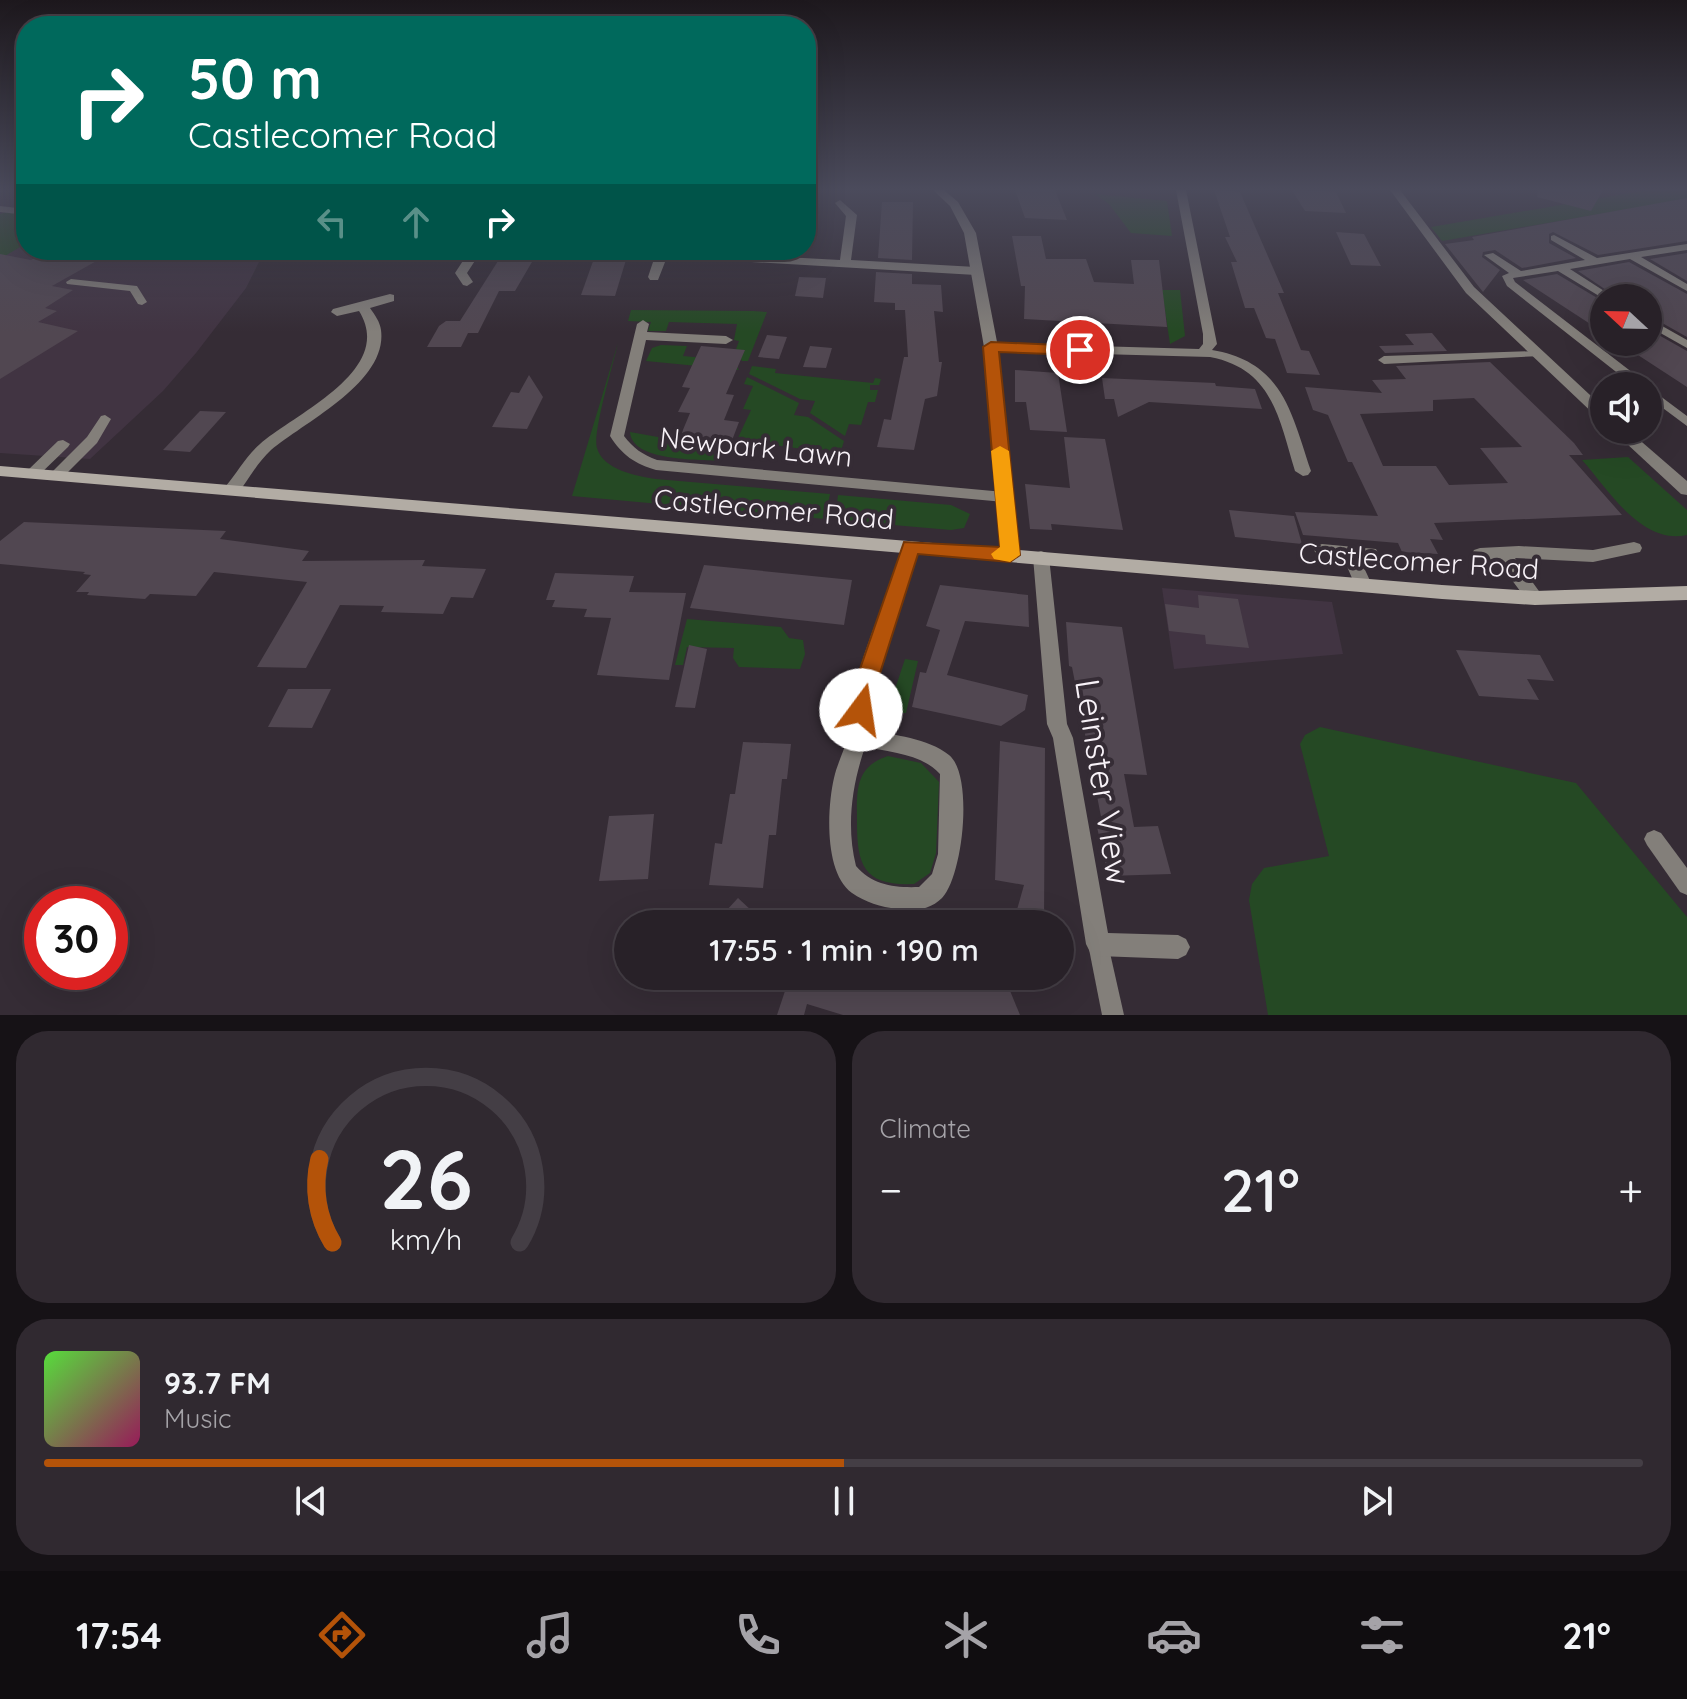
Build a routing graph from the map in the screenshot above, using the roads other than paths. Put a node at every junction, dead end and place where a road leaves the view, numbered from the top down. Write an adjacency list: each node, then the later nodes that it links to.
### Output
1 (849, 237): 13 (street)
2 (971, 237): 15 (street)
3 (1190, 237): 32 (street)
4 (1431, 237): 33 (street)
5 (1554, 238): 12 (lane)
6 (1687, 247): 8 (lane)
7 (1489, 255): 16 (lane)
8 (1630, 255): 12 (lane); 19 (lane)
9 (469, 260): 21 (street)
10 (659, 260): 18 (street)
11 (795, 260): 13 (street)
12 (1594, 261): 14 (lane)
13 (845, 263): 15 (street)
14 (1559, 267): 16 (lane); 22 (lane)
15 (976, 271): 31 (street)
16 (1517, 273): 35 (lane)
17 (1687, 274): 19 (lane)
18 (654, 277)
19 (1668, 277): 23 (lane)
20 (71, 282): 25 (lane)
21 (467, 282)
22 (1590, 286)
23 (1687, 288)
24 (390, 298): 26 (street)
25 (142, 302)
26 (363, 306): 27 (street); 47 (street)
27 (337, 312)
28 (1662, 330): 30 (lane)
29 (726, 340): 48 (street, Newpark Lawn)
30 (1687, 345)
31 (991, 347): 32 (street); 48 (street)
32 (1205, 350): 43 (street)
33 (1537, 354): 34 (lane); 37 (street)
34 (1384, 360)
35 (1624, 372)
36 (1662, 402): 39 (lane)
37 (1590, 403)
38 (105, 419): 45 (lane)
39 (1687, 422)
40 (63, 444): 44 (lane)
41 (1635, 444): 46 (street)
42 (0, 471): 44 (main road, Castlecomer Road)
43 (1303, 471)
44 (32, 474): 45 (main road, Castlecomer Road)
45 (56, 476): 47 (main road, Castlecomer Road)
46 (1687, 490)
47 (231, 491): 49 (main road, Castlecomer Road)
48 (1004, 497): 55 (street)
49 (911, 547): 55 (main road, Castlecomer Road); 61 (street)
50 (1634, 548): 56 (street)
51 (1322, 550): 52 (street)
52 (1349, 552): 53 (street); 58 (street)
53 (1370, 553)
54 (1480, 554): 56 (street)
55 (1010, 555): 57 (main road, Castlecomer Road)
56 (1503, 555): 60 (street)
57 (1041, 557): 58 (main road, Castlecomer Road); 64 (street, Leinster View)
58 (1363, 585): 60 (main road, Castlecomer Road)
59 (1687, 593): 60 (main road, Castlecomer Road)
60 (1535, 598)
61 (858, 732): 61 (street)
62 (1654, 839): 63 (lane)
63 (1687, 885)
64 (1098, 944): 65 (street); 66 (lane, Leinster View)
65 (1178, 947)
66 (1113, 1015)

